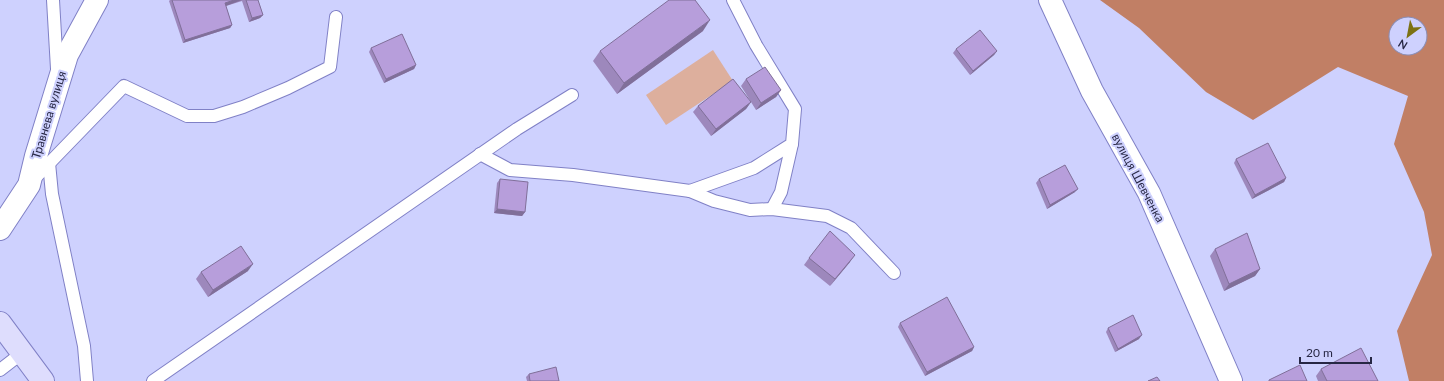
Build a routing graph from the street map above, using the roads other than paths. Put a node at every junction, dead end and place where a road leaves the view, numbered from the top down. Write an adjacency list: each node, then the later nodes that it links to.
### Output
1 (53, 0): 6 (lane)
2 (97, 0): 6 (street, Травнева вулиця)
3 (733, 0): 8 (lane)
4 (1050, 0): 22 (street, вулиця Шевченка)
5 (336, 17): 10 (lane)
6 (58, 85): 11 (street, Травнева вулиця)
7 (572, 95): 9 (lane)
8 (792, 144): 12 (lane); 13 (lane)
9 (480, 154): 12 (lane); 21 (lane)
10 (49, 163): 11 (lane); 20 (lane)
11 (29, 185): 14 (street, Травнева вулиця)
12 (690, 191): 13 (lane)
13 (772, 209): 15 (lane)
14 (0, 230)
15 (894, 273)
16 (0, 323): 17 (street)
17 (22, 353): 18 (lane); 19 (street)
18 (0, 370)
19 (44, 381)
20 (87, 381)
21 (153, 381)
22 (1231, 381)

